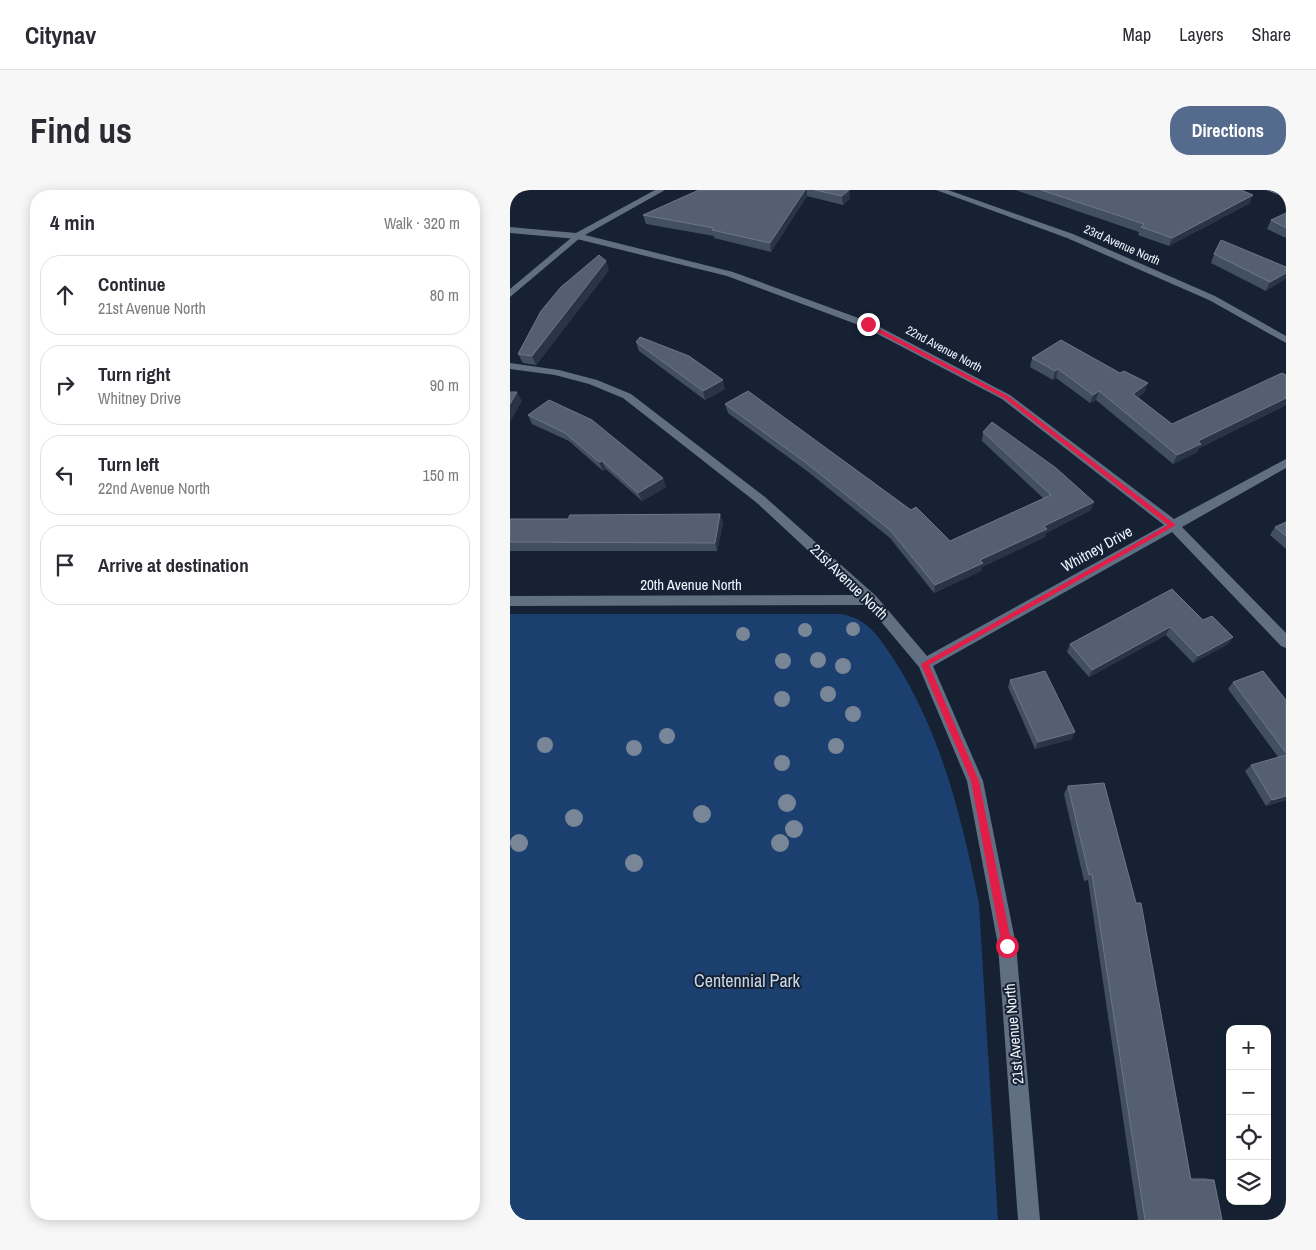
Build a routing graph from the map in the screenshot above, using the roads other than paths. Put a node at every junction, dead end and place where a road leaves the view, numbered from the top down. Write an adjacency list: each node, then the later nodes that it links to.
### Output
1 (661, 190): 6 (street)
2 (940, 190): 8 (street, 23rd Avenue North)
3 (1270, 190): 4 (street)
4 (1286, 196)
5 (510, 230): 6 (street, 22nd Avenue North)
6 (577, 236): 7 (street); 11 (street, 22nd Avenue North)
7 (510, 294)
8 (1286, 340)
9 (510, 366): 12 (street, 21st Avenue North)
10 (1286, 463): 11 (street, Whitney Drive)
11 (1173, 525): 14 (street, 22nd Avenue North); 15 (street, Whitney Drive)
12 (871, 600): 13 (street, 20th Avenue North); 15 (street, 21st Avenue North)
13 (510, 601)
14 (1286, 642)
15 (925, 664): 16 (street, 21st Avenue North)
16 (1029, 1220)

